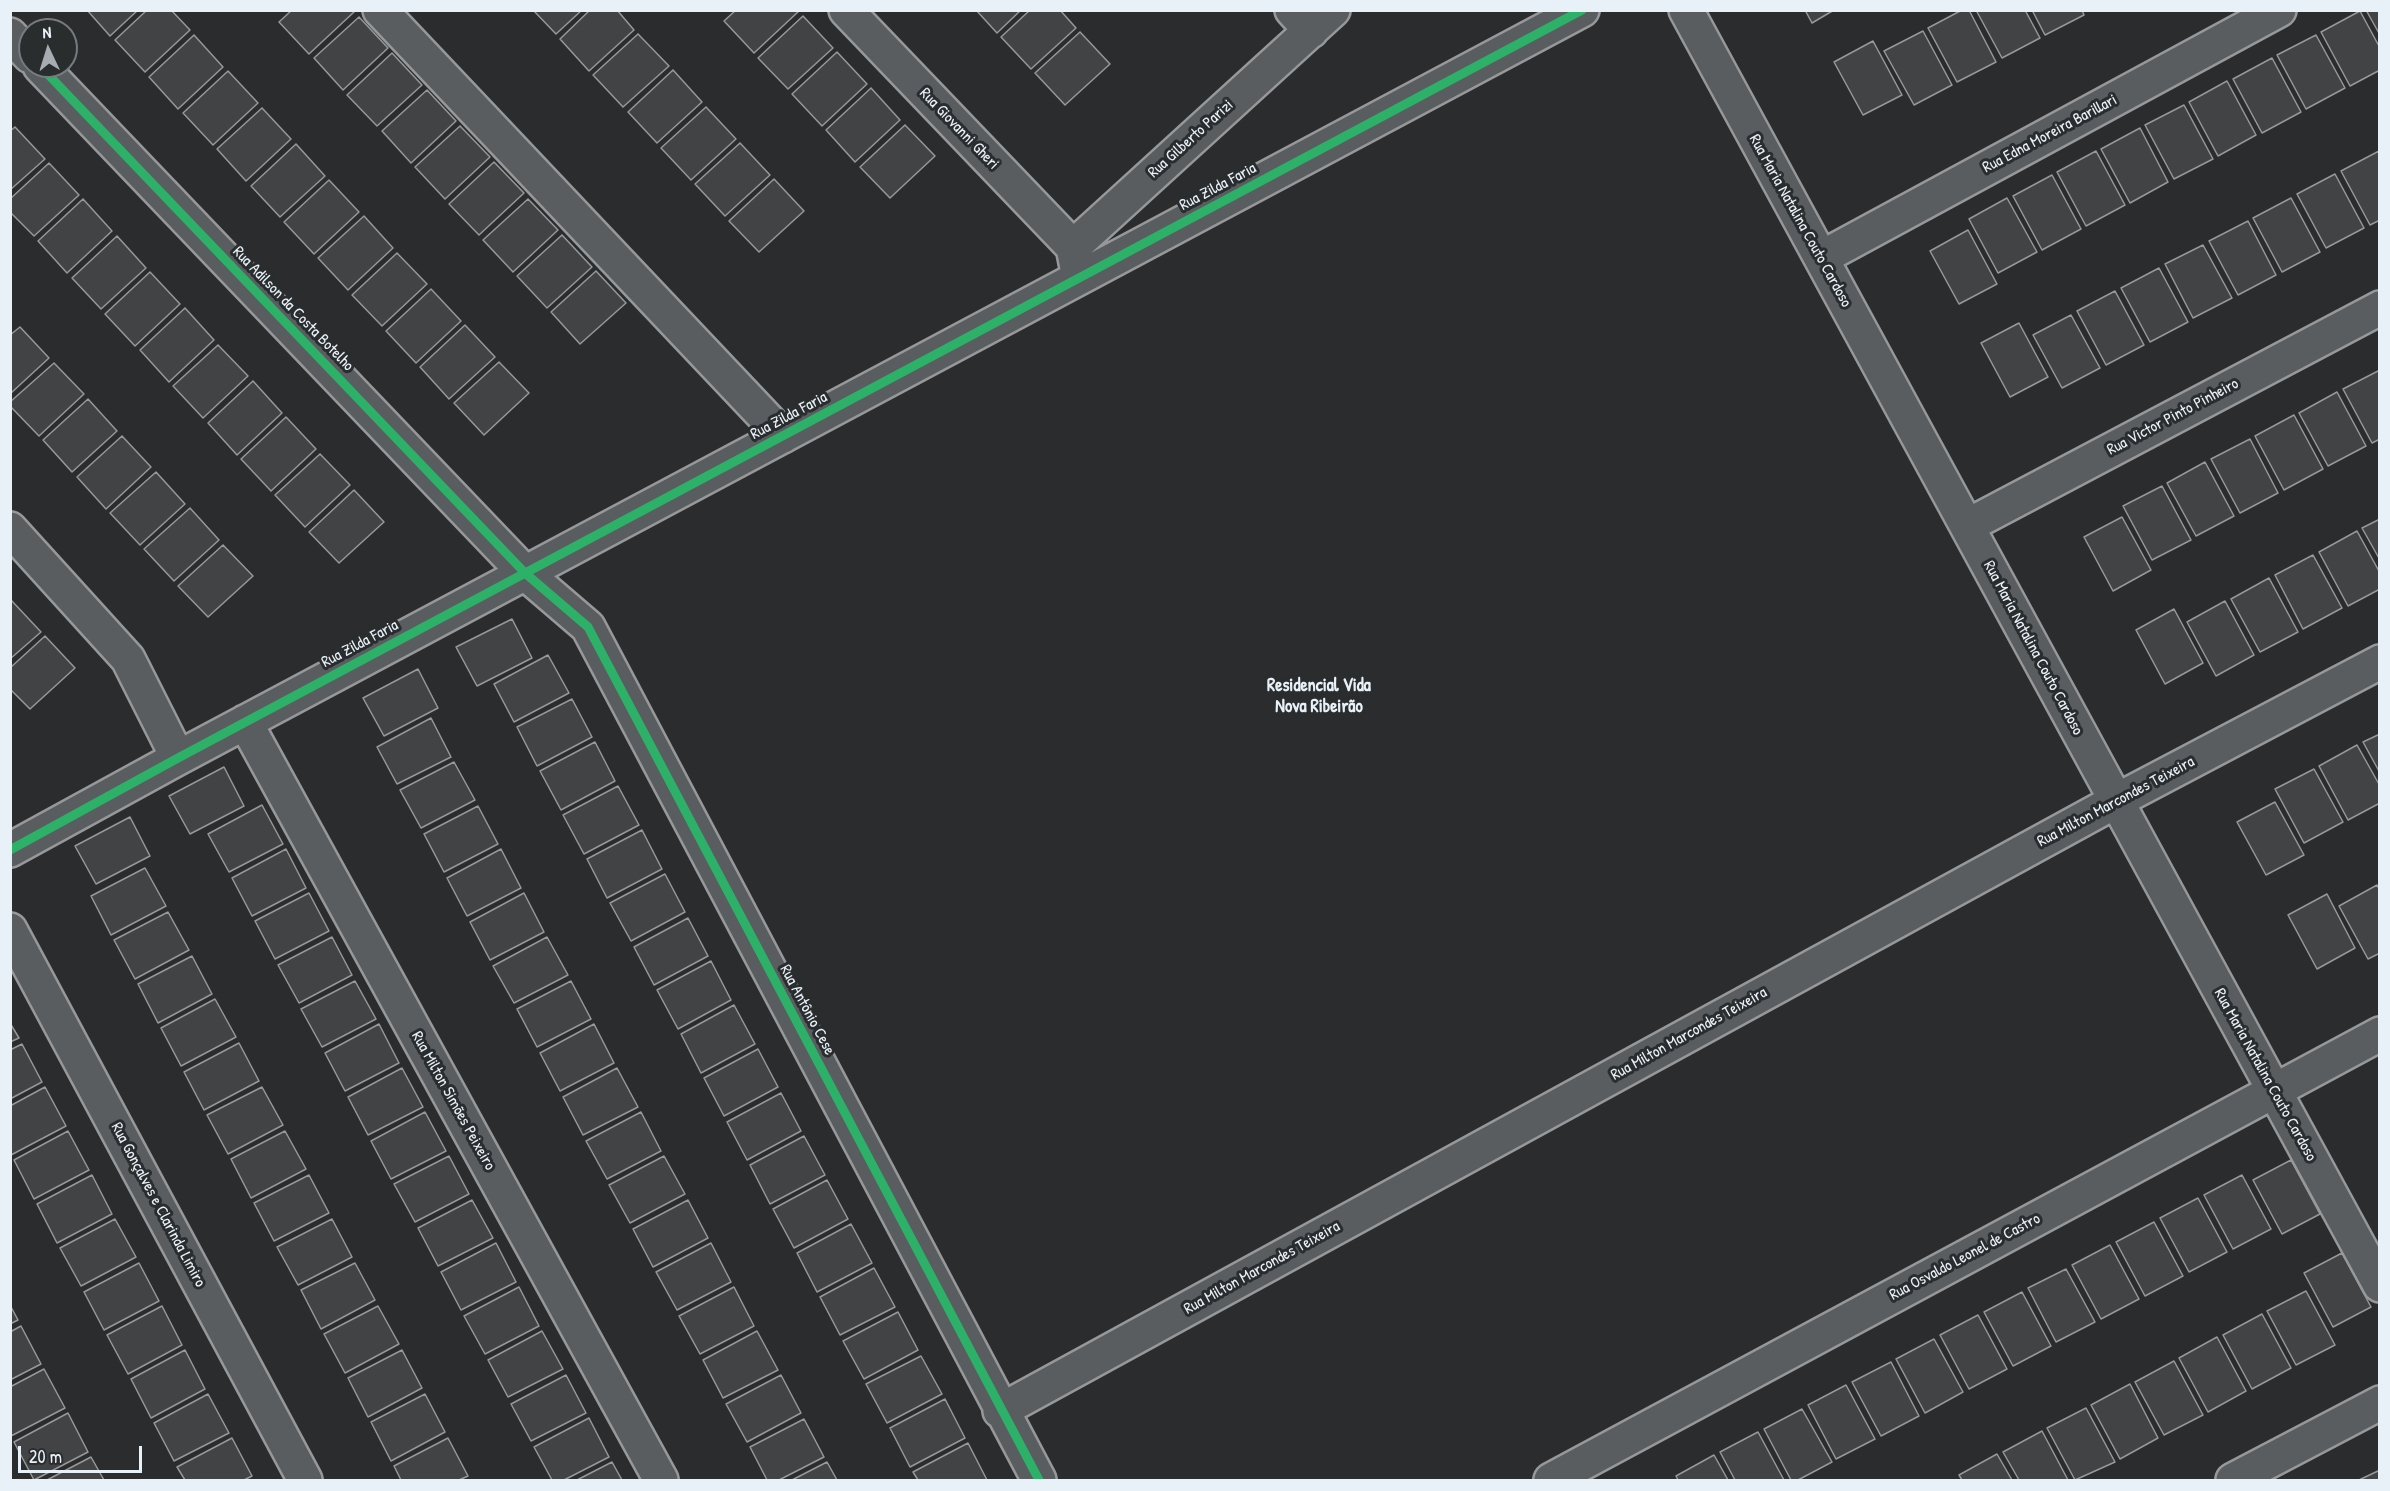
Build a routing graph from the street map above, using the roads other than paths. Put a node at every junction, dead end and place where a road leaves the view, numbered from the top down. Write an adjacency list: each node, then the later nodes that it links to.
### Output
1 (380, 10): 11 (street)
2 (846, 10): 9 (street, Rua Giovanni Gheri)
3 (1582, 10): 9 (street, Rua Zilda Faria)
4 (1686, 10): 8 (street, Rua Maria Natalina Couto Cardoso)
5 (2280, 10): 8 (street, Rua Edna Moreira Barillari)
6 (1312, 17): 9 (street, Rua Gilberto Parizi)
7 (51, 78): 14 (street, Rua Adilson da Costa Botelho)
8 (1821, 258): 12 (street, Rua Maria Natalina Couto Cardoso)
9 (1076, 263): 11 (street, Rua Zilda Faria)
10 (2379, 308): 12 (street, Rua Victor Pinto Pinheiro)
11 (783, 436): 14 (street, Rua Zilda Faria)
12 (1967, 526): 18 (street, Rua Maria Natalina Couto Cardoso)
13 (10, 529): 17 (street)
14 (525, 573): 16 (street, Rua Zilda Faria); 25 (street, Rua Antônio Cese)
15 (2379, 662): 18 (street, Rua Milton Marcondes Teixeira)
16 (245, 722): 17 (street, Rua Zilda Faria); 27 (street, Rua Milton Simões Peixeiro)
17 (178, 758): 19 (street, Rua Zilda Faria)
18 (2116, 801): 22 (street, Rua Maria Natalina Couto Cardoso); 25 (street, Rua Milton Marcondes Teixeira)
19 (10, 850)
20 (10, 930): 26 (street, Rua Gonçalves e Clarinda Limiro)
21 (2379, 1034): 22 (street, Rua Osvaldo Leonel de Castro)
22 (2273, 1090): 23 (street, Rua Maria Natalina Couto Cardoso); 29 (street, Rua Osvaldo Leonel de Castro)
23 (2379, 1285)
24 (2379, 1403): 30 (street)
25 (1000, 1411): 28 (street, Rua Antônio Cese)
26 (304, 1480)
27 (661, 1480)
28 (1039, 1480)
29 (1551, 1480)
30 (2233, 1480)

